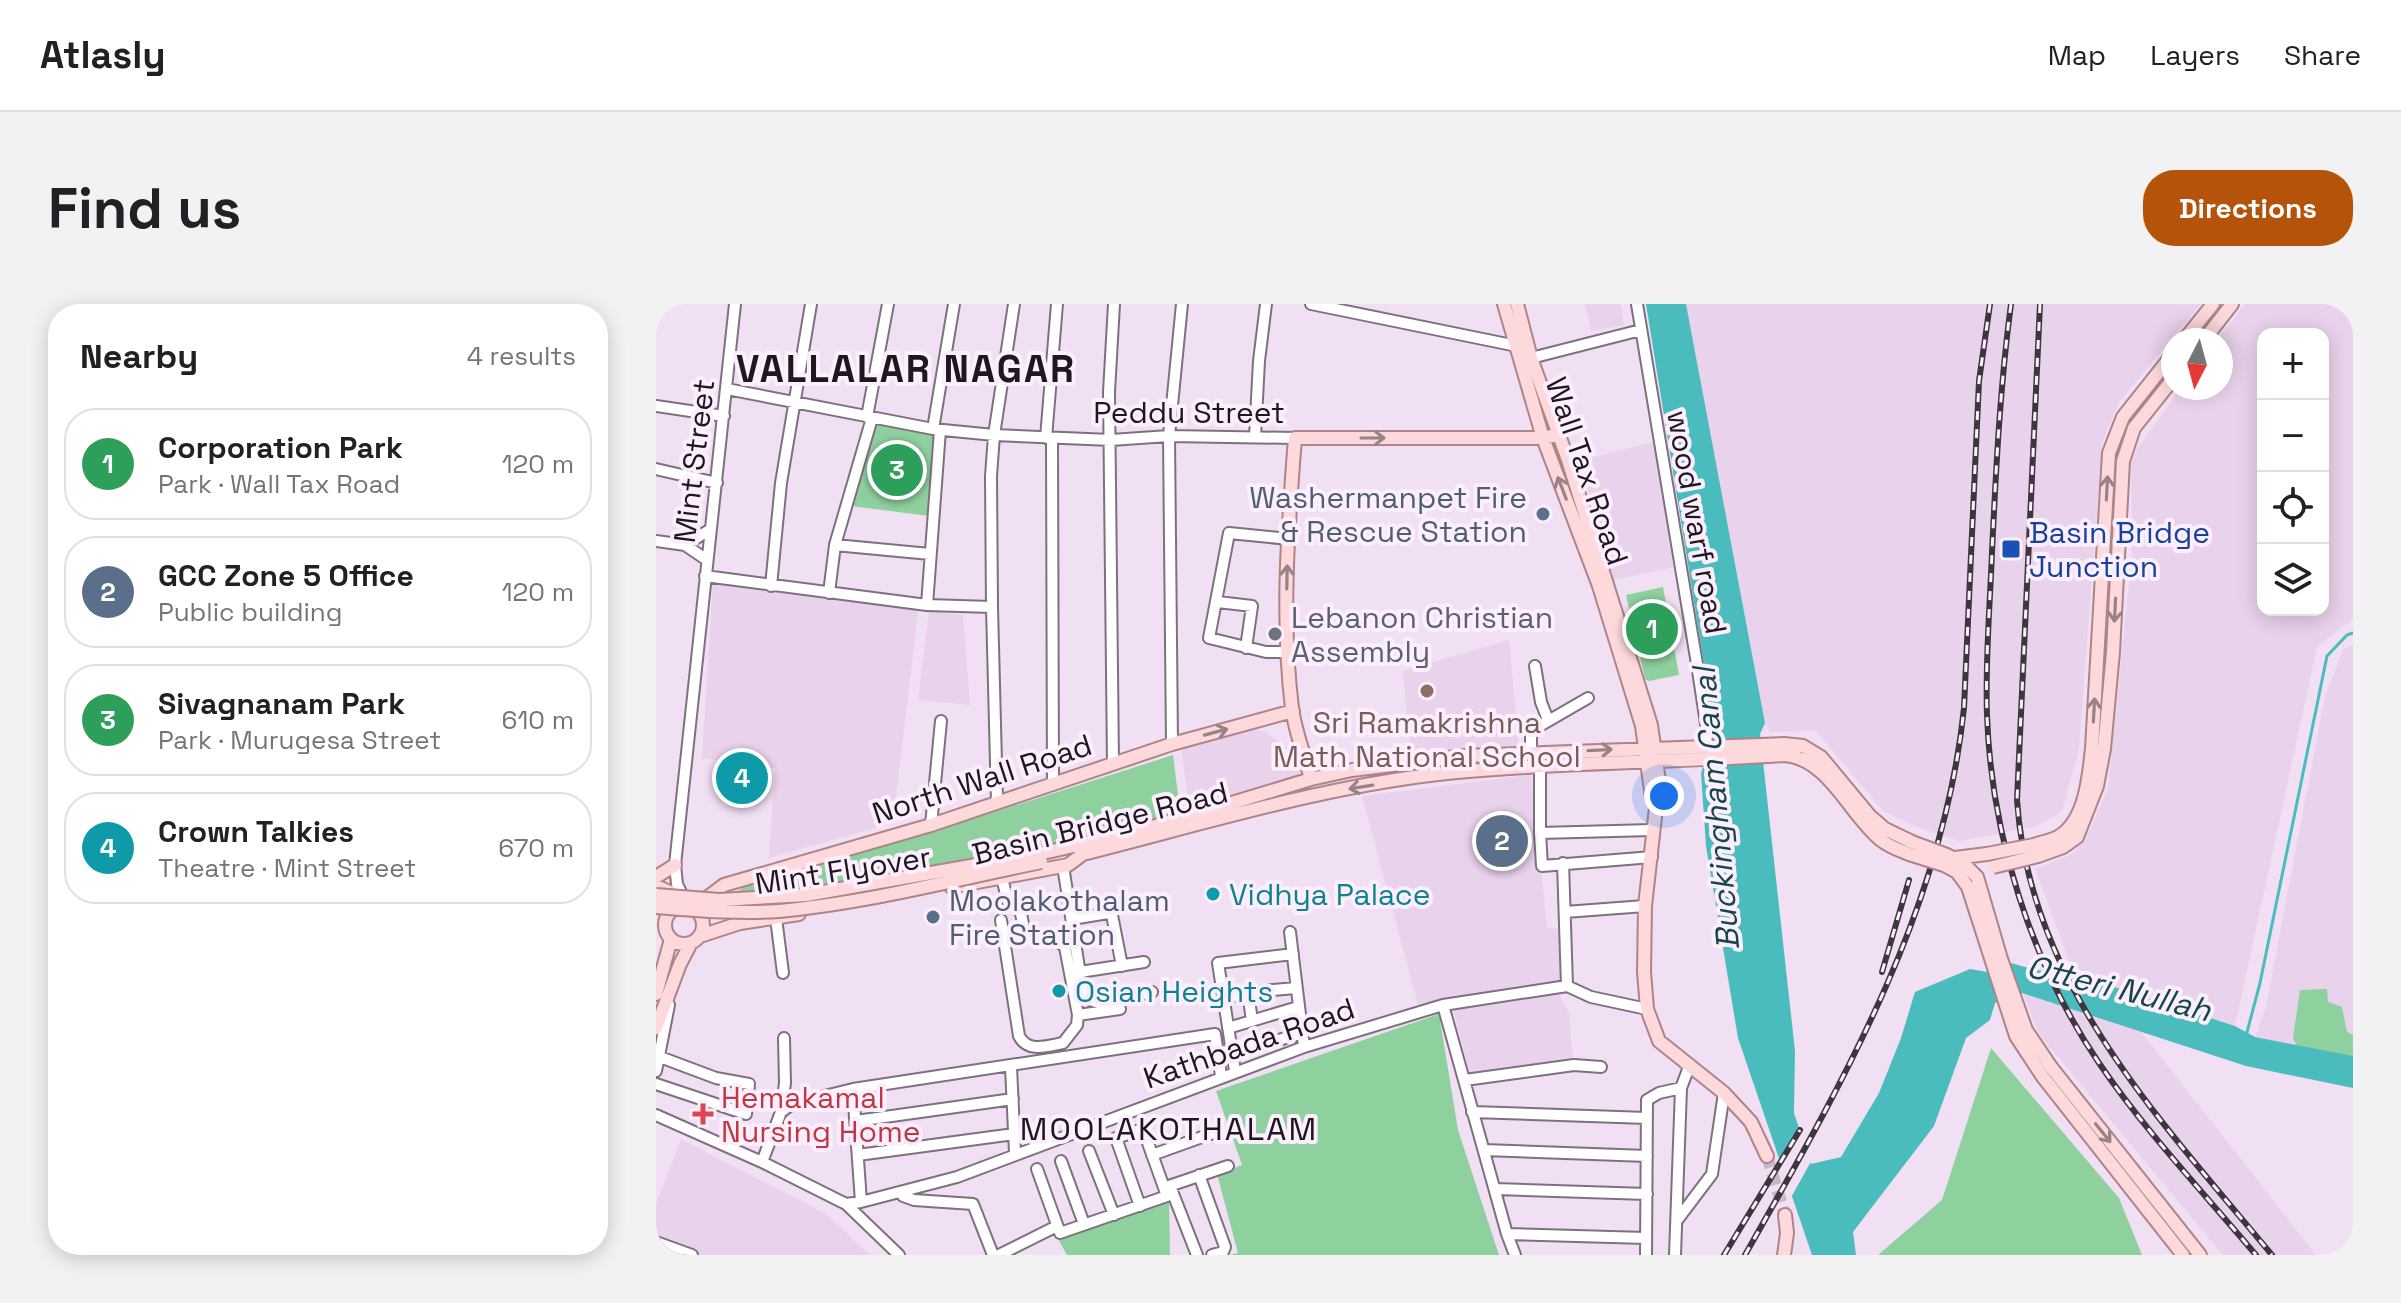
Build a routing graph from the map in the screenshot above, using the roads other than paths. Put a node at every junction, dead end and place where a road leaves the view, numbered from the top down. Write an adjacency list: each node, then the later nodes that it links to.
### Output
1 (735, 304): 22 (street, Mint Street)
2 (811, 304): 24 (street)
3 (888, 304): 27 (street)
4 (954, 304): 28 (street)
5 (1014, 304): 29 (street)
6 (1057, 304): 33 (street)
7 (1114, 304): 36 (street)
8 (1182, 304): 31 (street)
9 (1266, 304): 32 (street)
10 (1311, 304): 19 (street)
11 (1504, 304): 19 (main road, Wall Tax Road)
12 (1517, 304): 20 (main road, Wall Tax Road)
13 (1637, 304): 18 (street, wood warf road)
14 (2213, 304): 16 (main road)
15 (2232, 304): 17 (main road)
16 (2194, 328)
17 (2213, 328)
18 (1641, 330): 20 (street); 60 (street, wood warf road)
19 (1517, 346): 35 (main road, Wall Tax Road)
20 (1531, 358): 30 (main road, Wall Tax Road)
21 (2161, 369): 74 (main road, one-way to 21)
22 (727, 389): 24 (street, Peddu Street); 26 (street, Mint Street)
23 (2161, 394): 74 (main road, one-way to 74)
24 (794, 401): 27 (street, Peddu Street); 47 (street)
25 (656, 406): 26 (street)
26 (724, 416): 38 (street, Mint Street)
27 (870, 418): 28 (street, Peddu Street); 43 (street)
28 (936, 429): 29 (street, Peddu Street); 44 (street)
29 (994, 435): 33 (street, Peddu Street); 51 (street)
30 (1559, 435): 35 (main road, Peddu Street); 62 (main road, Wall Tax Road)
31 (1169, 436): 32 (street, Peddu Street); 36 (street, Peddu Street); 59 (street)
32 (1255, 437): 34 (street, Peddu Street)
33 (1049, 438): 36 (street, Peddu Street); 68 (street)
34 (1295, 438): 35 (main road, Peddu Street, one-way to 35); 40 (main road)
35 (1543, 438): 62 (main road, Wall Tax Road, one-way to 35)
36 (1111, 440): 64 (street)
37 (656, 469): 38 (street)
38 (717, 483): 39 (street, Mint Street)
39 (711, 529): 42 (street); 45 (street, Mint Street)
40 (1289, 539): 49 (street); 53 (main road, one-way to 40)
41 (656, 541): 42 (street)
42 (685, 545): 45 (street)
43 (835, 545): 44 (street); 48 (street)
44 (930, 554): 50 (street)
45 (707, 560): 46 (street, Mint Street)
46 (705, 576): 47 (street); 81 (street, Mint Street)
47 (771, 586): 48 (street)
48 (829, 593): 50 (street)
49 (1218, 602): 52 (street); 52 (street)
50 (927, 605): 51 (street)
51 (992, 607): 69 (street)
52 (1246, 648): 53 (street)
53 (1289, 652): 56 (main road)
54 (1535, 666): 57 (street)
55 (1588, 698): 57 (street)
56 (1293, 711): 59 (main road, North Wall Road, one-way to 56); 67 (main road)
57 (1548, 720): 61 (street)
58 (941, 721): 70 (street)
59 (1172, 744): 64 (main road, North Wall Road)
60 (1705, 752): 62 (main road); 78 (main road, bridge)
61 (1531, 753): 62 (main road, Basin Bridge Road, one-way to 62); 63 (main road, Basin Bridge Road)
62 (1651, 754): 65 (main road, Basin Bridge Road); 71 (main road)
63 (1464, 756): 66 (main road); 67 (main road, Basin Bridge Road)
64 (1113, 764): 68 (main road, North Wall Road)
65 (1540, 767): 66 (main road, Basin Bridge Road); 72 (street)
66 (1466, 772): 75 (main road, Basin Bridge Road, one-way to 75)
67 (1311, 779): 73 (main road, Basin Bridge Road)
68 (1053, 784): 69 (main road, North Wall Road)
69 (997, 802): 70 (main road, North Wall Road)
70 (931, 825): 86 (main road, North Wall Road)
71 (1652, 830): 72 (street); 76 (main road)
72 (1540, 833): 80 (street)
73 (1055, 851): 77 (main road, Mint Flyover)
74 (2036, 851): 79 (main road, bridge)
75 (1083, 854): 77 (main road, Mint Flyover); 82 (main road, Basin Bridge Road)
76 (1652, 857): 80 (street); 89 (main road)
77 (1040, 858): 88 (main road, Mint Flyover, bridge); 90 (main road, Mint Flyover, bridge)
78 (1949, 860): 79 (main road); 84 (main road); 105 (main road)
79 (1990, 861): 84 (main road)
80 (1563, 863): 92 (street)
81 (675, 865): 83 (main road); 91 (street, Mint Street)
82 (1063, 866): 85 (main road, Basin Bridge Road); 95 (street)
83 (656, 877)
84 (1977, 877): 105 (main road)
85 (1002, 878): 94 (main road, Basin Bridge Road); 100 (street)
86 (724, 885): 91 (main road, North Wall Road); 97 (main road)
87 (656, 886): 91 (main road)
88 (656, 895)
89 (1645, 906): 92 (street); 121 (main road)
90 (656, 907)
91 (688, 907): 93 (main road); 103 (main road)
92 (1565, 912): 111 (street)
93 (662, 915): 101 (main road)
94 (776, 918): 97 (main road, Basin Bridge Road); 109 (street)
95 (1072, 919): 107 (street); 108 (street)
96 (1001, 920): 102 (street)
97 (740, 923): 103 (main road, Basin Bridge Road)
98 (656, 924): 101 (main road)
99 (1290, 932): 104 (street)
100 (1025, 933): 102 (street); 122 (street)
101 (669, 936): 103 (main road); 115 (main road)
102 (1004, 936): 122 (street)
103 (696, 939): 110 (main road)
104 (1293, 954): 112 (street); 116 (street)
105 (1996, 961): 117 (main road)
106 (1144, 962): 107 (street)
107 (1122, 966): 108 (street)
108 (1080, 972): 113 (street)
109 (783, 973)
110 (673, 984): 124 (main road); 130 (street)
111 (1567, 986): 118 (street, Kathbada Road); 121 (street, Kathbada Road)
112 (1296, 988): 114 (street); 119 (street)
113 (1152, 992)
114 (1248, 992): 116 (street); 123 (street)
115 (656, 994)
116 (1223, 999): 125 (street)
117 (2009, 1001): 188 (main road); 189 (main road, one-way to 189)
118 (1443, 1005): 128 (street, Kathbada Road); 137 (street)
119 (1298, 1007): 123 (street); 126 (street)
120 (1120, 1009): 122 (street)
121 (1647, 1009): 133 (main road)
122 (1078, 1015)
123 (1252, 1021): 125 (street)
124 (656, 1028)
125 (1228, 1028): 129 (street)
126 (1302, 1033): 128 (street); 129 (street)
127 (784, 1038): 143 (street)
128 (1304, 1047): 135 (street, Kathbada Road)
129 (1232, 1054): 135 (street)
130 (660, 1057): 134 (street); 138 (street)
131 (1011, 1067): 136 (street); 140 (street); 142 (street)
132 (1601, 1067): 137 (street)
133 (1689, 1067): 139 (street); 141 (main road)
134 (656, 1071)
135 (1235, 1071): 136 (street, Kathbada Road)
136 (1221, 1076): 152 (street, Kathbada Road)
137 (1465, 1080): 144 (street)
138 (656, 1084)
139 (1681, 1088): 146 (street); 171 (street)
140 (853, 1089): 143 (street); 147 (street)
141 (1724, 1093): 156 (main road); 171 (street)
142 (1013, 1099): 147 (street); 149 (street)
143 (781, 1112): 158 (street)
144 (1472, 1112): 146 (street); 150 (street)
145 (656, 1115): 158 (street)
146 (1647, 1118): 155 (street)
147 (856, 1121): 153 (street)
148 (1216, 1132): 154 (street)
149 (1014, 1134): 152 (street); 153 (street)
150 (1484, 1150): 155 (street); 162 (street)
151 (1089, 1151): 169 (street)
152 (1015, 1153): 164 (street, Kathbada Road)
153 (858, 1155): 166 (street)
154 (1152, 1155): 163 (street); 168 (street)
155 (1647, 1156): 165 (street)
156 (1767, 1156)
157 (1061, 1161): 172 (street)
158 (762, 1162): 167 (street)
159 (1228, 1166): 161 (street)
160 (1037, 1169): 173 (street)
161 (1199, 1175): 163 (street); 183 (street)
162 (1496, 1189): 165 (street); 174 (street)
163 (1167, 1190): 168 (street); 182 (street)
164 (901, 1192): 166 (street, Kathbada Road); 180 (street)
165 (1647, 1194): 175 (street)
166 (861, 1202): 167 (street, Kathbada Road)
167 (846, 1204): 179 (street)
168 (1140, 1206): 169 (street)
169 (1114, 1215): 172 (street)
170 (1785, 1215): 187 (main road)
171 (1677, 1219): 186 (street)
172 (1084, 1224): 173 (street)
173 (1058, 1230): 177 (street)
174 (1507, 1234): 175 (street); 184 (street)
175 (1646, 1238): 185 (street)
176 (656, 1242): 178 (street)
177 (1021, 1244): 180 (street); 181 (street)
178 (692, 1255)
179 (899, 1255)
180 (996, 1255)
181 (1027, 1255)
182 (1197, 1255)
183 (1212, 1255)
184 (1515, 1255)
185 (1646, 1255)
186 (1675, 1255)
187 (1784, 1255)
188 (2183, 1255)
189 (2200, 1255)

